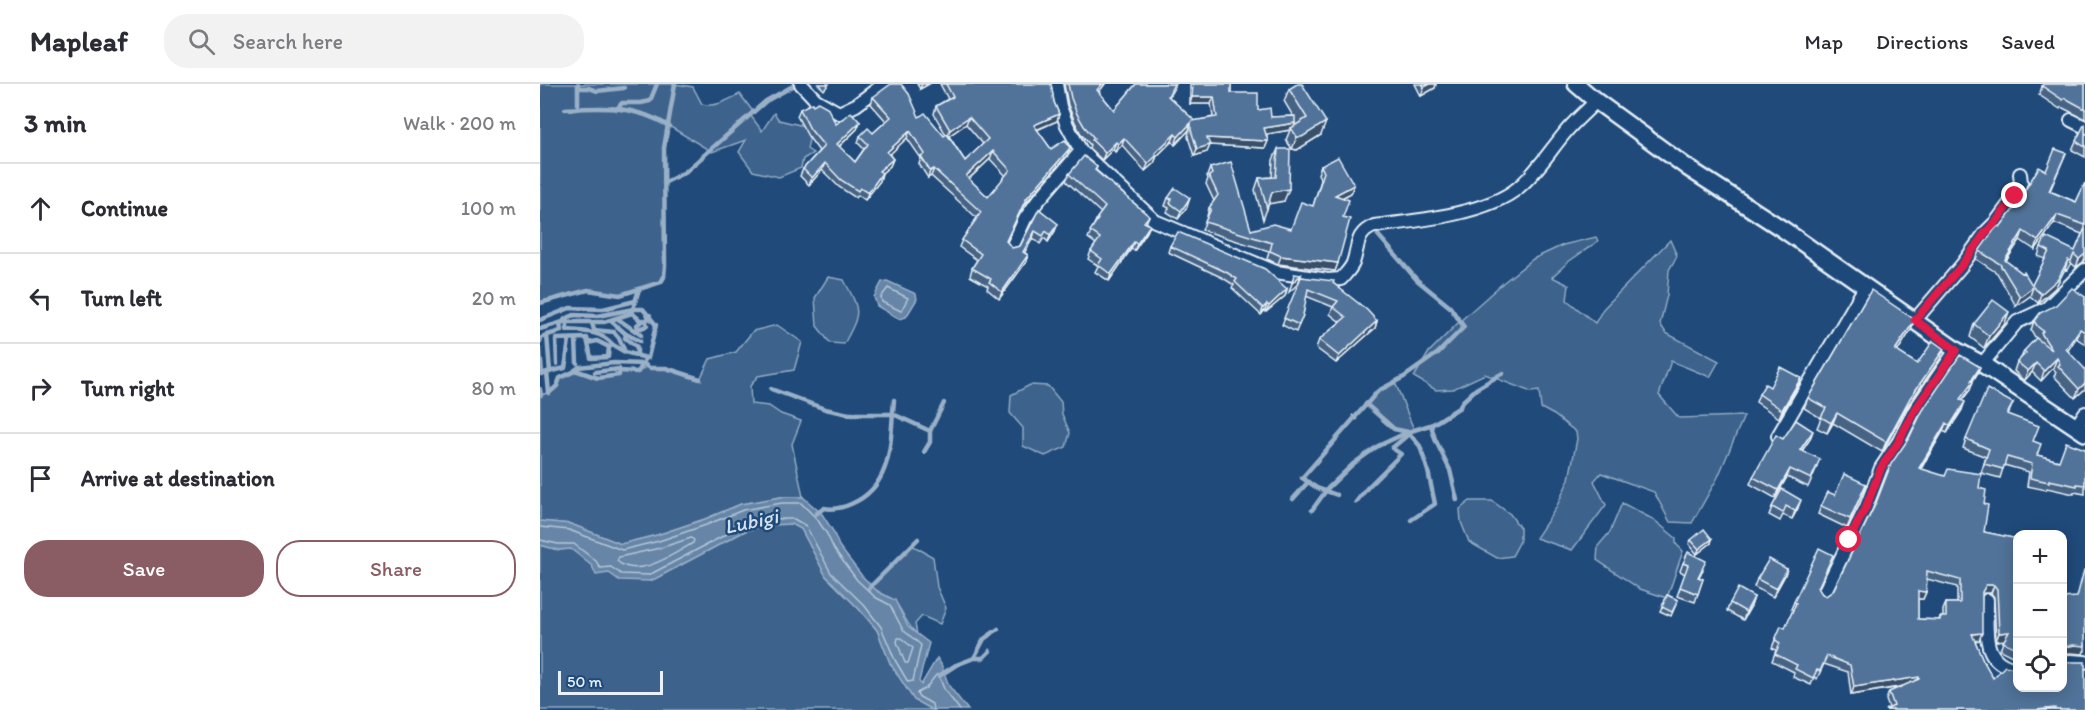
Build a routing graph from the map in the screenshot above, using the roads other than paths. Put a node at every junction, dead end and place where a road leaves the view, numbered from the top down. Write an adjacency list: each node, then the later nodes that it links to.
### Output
1 (801, 84): 2 (street)
2 (884, 84)
3 (1056, 84): 8 (street)
4 (1576, 84): 5 (street)
5 (1596, 101): 8 (street); 12 (street)
6 (2071, 120): 7 (street)
7 (2085, 127)
8 (1081, 151): 10 (street)
9 (2020, 174): 13 (street)
10 (1012, 247)
11 (2085, 270): 15 (street)
12 (1865, 287): 13 (street); 18 (street)
13 (1915, 320): 14 (street)
14 (1956, 350): 15 (street); 19 (street)
15 (1982, 364): 17 (street)
16 (2085, 413): 17 (street)
17 (2081, 430)
18 (1778, 436)
19 (1823, 595)
20 (1987, 600): 23 (street)
21 (2067, 661): 22 (street)
22 (2085, 662)
23 (2013, 668)

